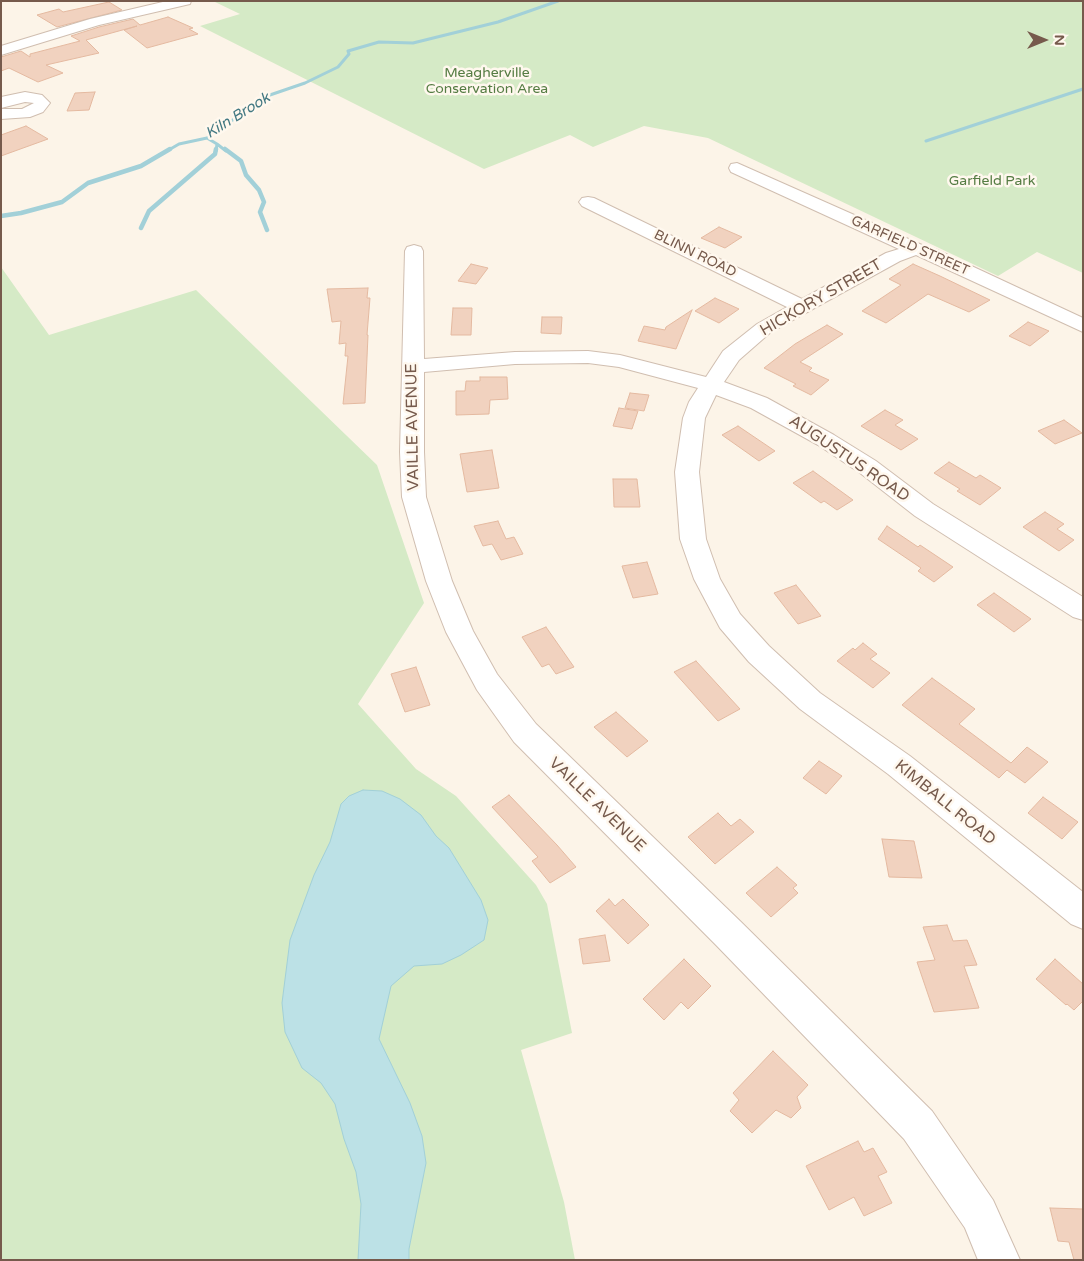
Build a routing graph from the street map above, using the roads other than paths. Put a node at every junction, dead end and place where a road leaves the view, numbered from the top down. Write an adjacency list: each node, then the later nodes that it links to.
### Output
1 (185, 1): 2 (street)
2 (149, 5): 3 (street)
3 (1, 51)
4 (1, 103): 5 (street)
5 (1, 114)
6 (737, 168): 8 (street, GARFIELD STREET)
7 (588, 202): 11 (street, BLINN ROAD)
8 (915, 249): 11 (street, HICKORY STREET); 12 (street, GARFIELD STREET)
9 (414, 252): 14 (street, VAILLE AVENUE)
10 (1083, 303): 12 (street)
11 (803, 307): 15 (street, HICKORY STREET)
12 (1063, 317): 13 (street, GARFIELD STREET)
13 (1083, 326)
14 (413, 366): 15 (street, AUGUSTUS ROAD); 19 (street, VAILLE AVENUE)
15 (711, 384): 16 (street, AUGUSTUS ROAD); 17 (street, HICKORY STREET)
16 (1083, 610)
17 (804, 696): 18 (street, KIMBALL ROAD)
18 (1083, 913)
19 (999, 1260)

